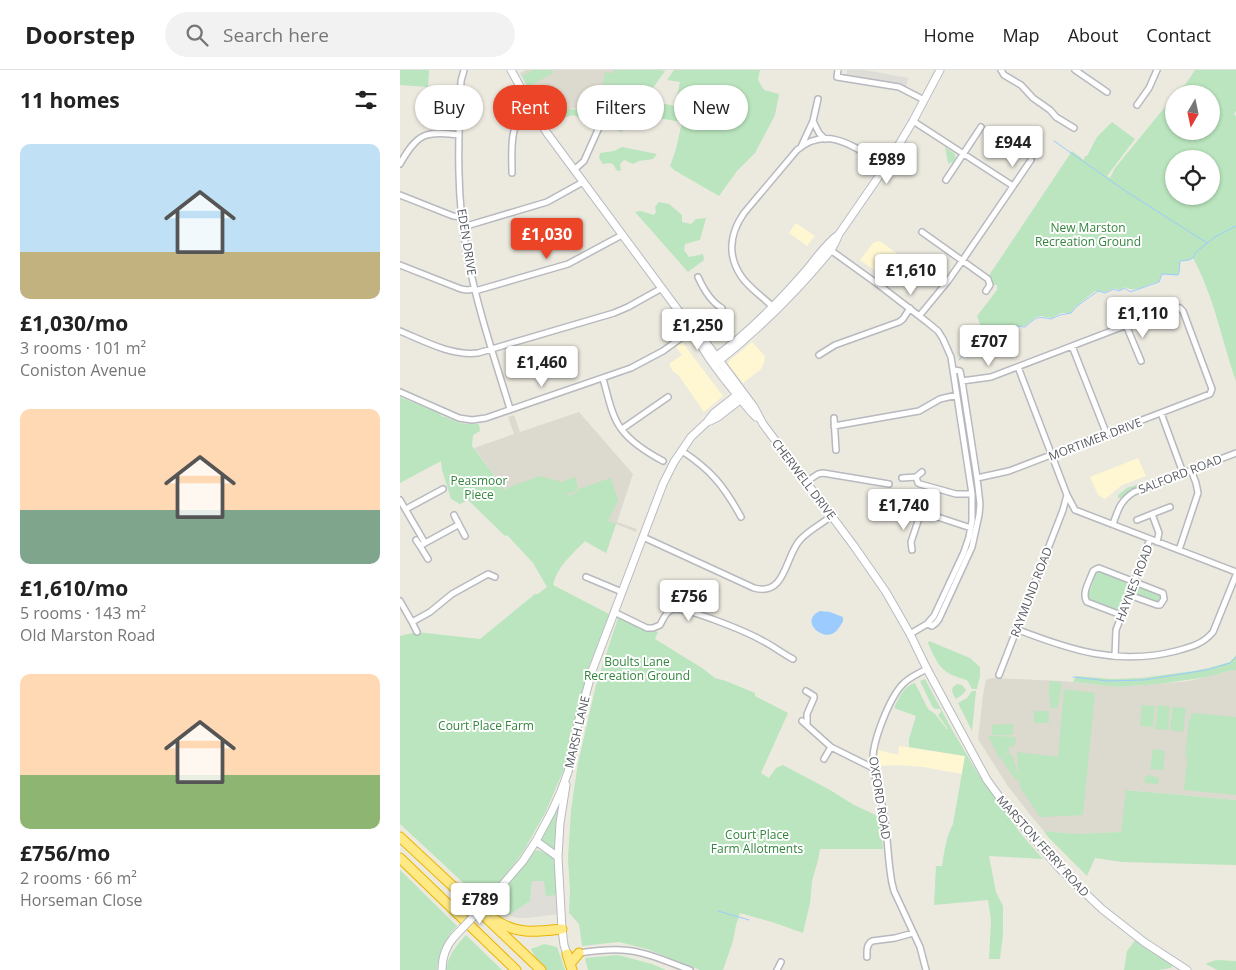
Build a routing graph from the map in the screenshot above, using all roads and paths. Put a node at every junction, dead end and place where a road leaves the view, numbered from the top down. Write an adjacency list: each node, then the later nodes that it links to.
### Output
1 (464, 70): 22 (street, EDEN DRIVE)
2 (511, 70): 10 (main road, CHERWELL DRIVE)
3 (838, 70): 13 (street)
4 (940, 70): 13 (main road)
5 (1001, 70): 18 (street)
6 (1075, 70): 9 (street)
7 (1087, 70): 9 (street)
8 (1157, 70): 14 (street)
9 (1084, 76): 11 (street)
10 (519, 85)
11 (1107, 92)
12 (818, 99): 15 (street)
13 (924, 100): 16 (main road)
14 (1137, 105)
15 (813, 121): 23 (street); 24 (street)
16 (913, 121): 25 (street); 28 (main road)
17 (981, 127): 25 (street)
18 (1074, 128)
19 (514, 130): 30 (street)
20 (545, 130): 29 (main road, CHERWELL DRIVE)
21 (598, 130): 29 (street)
22 (459, 135): 27 (street); 35 (street, EDEN DRIVE)
23 (825, 139): 24 (street); 28 (street)
24 (800, 148): 47 (street)
25 (964, 154): 31 (street); 33 (street)
26 (1031, 160): 33 (street)
27 (400, 164)
28 (886, 166): 39 (main road)
29 (574, 170): 32 (main road, CHERWELL DRIVE)
30 (512, 173)
31 (946, 180)
32 (583, 182): 36 (street); 38 (main road, CHERWELL DRIVE)
33 (1013, 186): 40 (street)
34 (400, 194): 35 (street)
35 (462, 217): 36 (street, EDEN DRIVE)
36 (463, 227): 44 (street, EDEN DRIVE)
37 (922, 232): 40 (street)
38 (622, 235): 43 (main road, CHERWELL DRIVE); 44 (street)
39 (828, 248): 46 (main road); 48 (street)
40 (962, 261): 45 (street); 49 (street)
41 (400, 265): 44 (street)
42 (698, 277): 53 (street)
43 (662, 288): 53 (main road, CHERWELL DRIVE); 55 (street)
44 (475, 290): 55 (street, EDEN DRIVE)
45 (986, 291)
46 (783, 300): 47 (main road); 52 (main road)
47 (772, 307): 52 (main road)
48 (910, 308): 49 (street); 56 (street)
49 (920, 315): 60 (street)
50 (1126, 325): 54 (street); 57 (street); 68 (street, MORTIMER DRIVE)
51 (400, 331): 55 (street)
52 (752, 331): 58 (main road)
53 (694, 332): 58 (main road, CHERWELL DRIVE); 61 (street)
54 (1072, 346): 59 (street); 73 (street)
55 (492, 349): 67 (street, EDEN DRIVE)
56 (819, 354)
57 (1141, 361)
58 (715, 362): 64 (main road, CHERWELL DRIVE)
59 (1018, 367): 62 (street); 77 (street)
60 (954, 370): 62 (street); 65 (street)
61 (603, 378): 67 (street); 72 (street)
62 (962, 381): 84 (street)
63 (400, 392): 67 (street)
64 (741, 395): 70 (main road, CHERWELL DRIVE); 70 (main road, CHERWELL DRIVE); 75 (main road, MARSH LANE)
65 (958, 395): 71 (street); 88 (street)
66 (668, 396): 72 (street)
67 (510, 409)
68 (1161, 414): 73 (street, MORTIMER DRIVE); 81 (street)
69 (834, 418): 71 (street)
70 (763, 424): 85 (main road, CHERWELL DRIVE)
71 (834, 426): 74 (street)
72 (622, 429): 78 (street)
73 (1107, 435): 77 (street, MORTIMER DRIVE)
74 (836, 450)
75 (682, 451): 102 (street); 108 (main road, MARSH LANE)
76 (1236, 453): 79 (street, SALFORD ROAD)
77 (1053, 455): 84 (street, MORTIMER DRIVE); 89 (street)
78 (663, 461)
79 (1191, 470): 81 (street, SALFORD ROAD); 114 (street)
80 (922, 472): 82 (street)
81 (1183, 473): 104 (street, SALFORD ROAD)
82 (916, 477): 83 (street); 88 (street)
83 (902, 478)
84 (977, 478): 100 (street)
85 (806, 482): 86 (street); 101 (main road, CHERWELL DRIVE)
86 (889, 484)
87 (443, 489): 93 (street)
88 (972, 494): 97 (street)
89 (1067, 495): 94 (street, RAYMUND ROAD); 95 (street)
90 (400, 500): 93 (street)
91 (898, 504): 96 (street)
92 (1170, 507): 98 (street)
93 (406, 509): 112 (street)
94 (1063, 510): 95 (street); 127 (street, RAYMUND ROAD)
95 (1075, 510): 104 (street)
96 (920, 512): 106 (street); 113 (street)
97 (973, 514): 100 (street); 106 (street)
98 (1152, 514): 103 (street); 111 (street)
99 (454, 515): 105 (street)
100 (979, 515): 126 (street)
101 (832, 516): 108 (street); 129 (main road, CHERWELL DRIVE)
102 (741, 517)
103 (1137, 520)
104 (1113, 524): 109 (street)
105 (458, 525): 107 (street); 112 (street)
106 (971, 528): 126 (street)
107 (465, 536)
108 (643, 537): 120 (main road, MARSH LANE)
109 (1150, 539): 111 (street); 119 (street, HAYNES ROAD)
110 (416, 540): 112 (street)
111 (1157, 542): 114 (street)
112 (423, 545): 115 (street)
113 (912, 550)
114 (1179, 550): 116 (street)
115 (428, 559)
116 (1236, 573): 130 (street)
117 (496, 577): 125 (street)
118 (586, 577): 120 (street)
119 (1134, 582): 121 (street, HAYNES ROAD); 121 (street); 124 (street)
120 (622, 592): 123 (main road, MARSH LANE)
121 (1129, 595): 124 (street, HAYNES ROAD)
122 (400, 601): 125 (street)
123 (614, 612): 131 (street); 138 (main road, MARSH LANE)
124 (1121, 615): 130 (street, HAYNES ROAD)
125 (412, 622): 128 (street)
126 (927, 624): 129 (street)
127 (1016, 629): 130 (street); 133 (street, RAYMUND ROAD)
128 (416, 632)
129 (910, 634): 132 (main road, MARSTON FERRY ROAD)
130 (1115, 656)
131 (793, 659)
132 (927, 669): 137 (street, OXFORD ROAD); 157 (main road, MARSTON FERRY ROAD)
133 (999, 675)
134 (806, 691): 135 (street)
135 (831, 748): 136 (street); 137 (street)
136 (824, 759)
137 (873, 768): 145 (street, OXFORD ROAD)
138 (568, 772): 140 (main road, MARSH LANE); 141 (main road)
139 (400, 838): 143 (highway)
140 (536, 841): 141 (main road); 152 (main road, MARSH LANE, bridge)
141 (558, 857): 144 (main road)
142 (400, 858): 151 (highway)
143 (460, 893): 144 (highway); 153 (highway)
144 (562, 929): 147 (main road)
145 (913, 933): 148 (street); 156 (street, OXFORD ROAD)
146 (579, 952): 147 (street); 150 (highway); 154 (street)
147 (567, 954): 150 (highway)
148 (867, 957)
149 (781, 962): 155 (street)
150 (571, 967)
151 (515, 969)
152 (442, 970)
153 (541, 970)
154 (690, 970)
155 (777, 970)
156 (926, 970)
157 (1187, 970)

